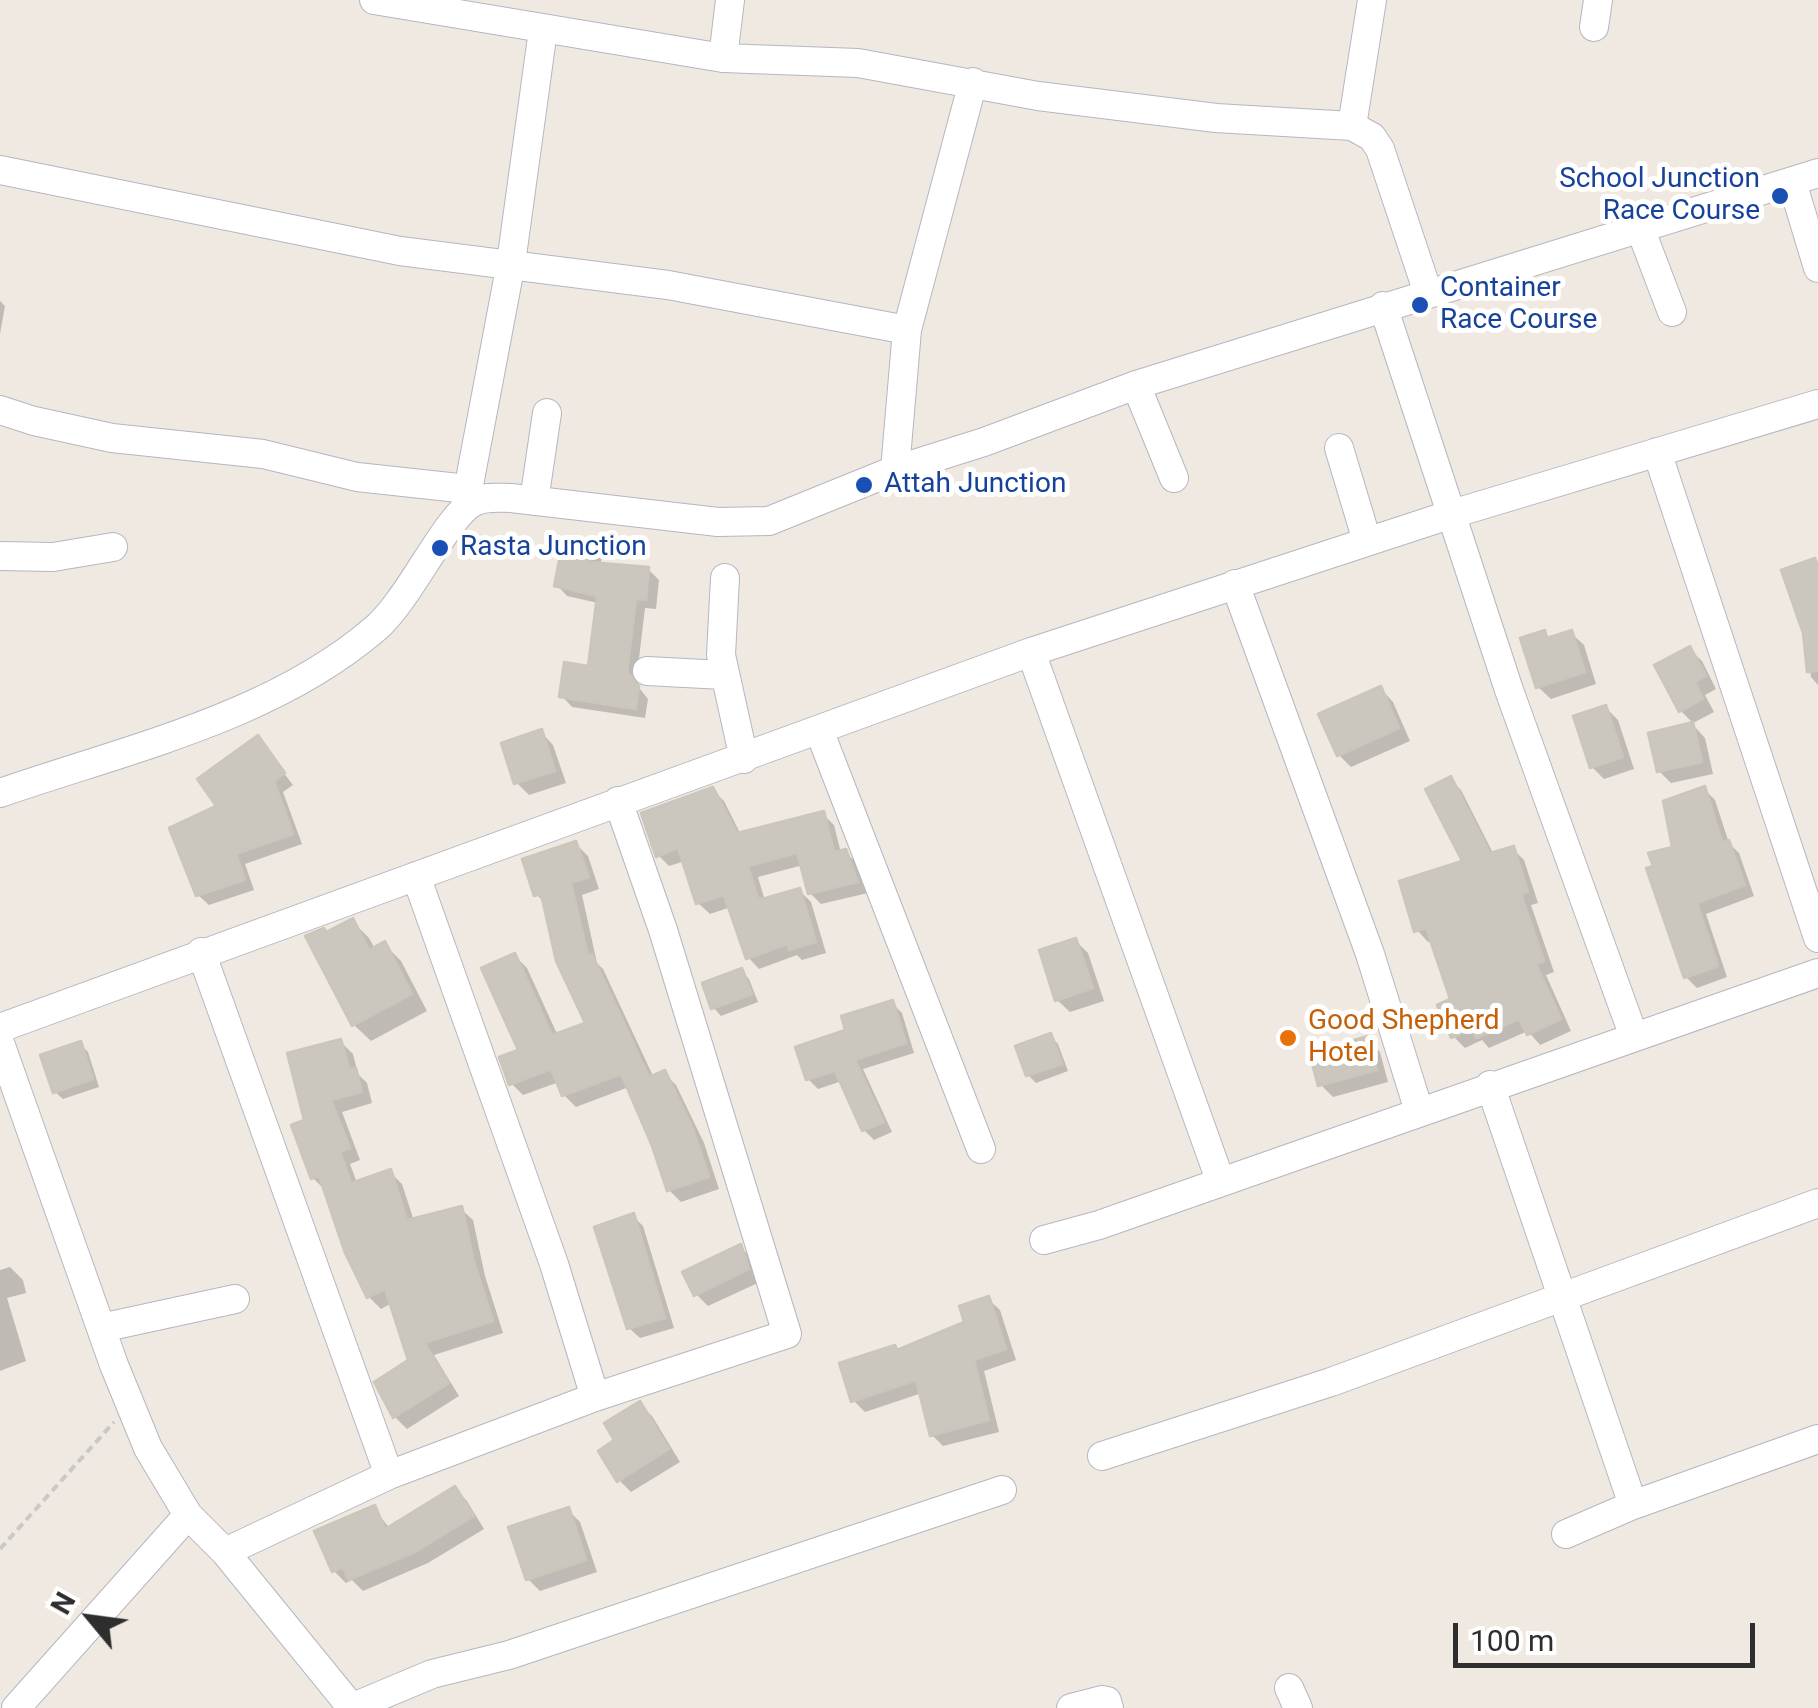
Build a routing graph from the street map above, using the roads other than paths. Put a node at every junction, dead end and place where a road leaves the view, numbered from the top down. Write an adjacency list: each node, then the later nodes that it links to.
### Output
1 (374, 0): 4 (street)
2 (730, 0): 6 (street)
3 (1372, 0): 8 (street)
4 (501, 10): 5 (street)
5 (543, 30): 6 (street); 12 (street)
6 (722, 58): 7 (street)
7 (973, 82): 8 (street); 17 (street)
8 (1352, 126): 14 (street)
9 (0, 170): 12 (street)
10 (1805, 178): 11 (street); 13 (street)
11 (1640, 228): 14 (street); 16 (street)
12 (510, 263): 17 (street); 26 (street)
13 (1818, 268)
14 (1428, 293): 15 (street)
15 (1383, 306): 18 (street); 28 (street)
16 (1672, 312)
17 (908, 330): 24 (street)
18 (1136, 385): 24 (street); 25 (street)
19 (1818, 404): 23 (street)
20 (0, 410): 26 (street)
21 (547, 414): 27 (street)
22 (1340, 448): 29 (street)
23 (1658, 452): 28 (street); 42 (street)
24 (894, 470): 27 (street)
25 (1174, 478)
26 (467, 498): 27 (street); 39 (street)
27 (534, 501)
28 (1452, 514): 29 (street); 46 (street)
29 (1368, 542): 33 (street)
30 (113, 547): 31 (street)
31 (0, 556)
32 (726, 578): 36 (street)
33 (1235, 584): 34 (street); 49 (street)
34 (1031, 652): 37 (street); 51 (street)
35 (647, 671): 36 (street)
36 (723, 676): 38 (street)
37 (819, 730): 38 (street); 50 (street)
38 (744, 759): 40 (street)
39 (0, 793)
40 (618, 802): 41 (street); 57 (street)
41 (416, 876): 43 (street); 57 (street)
42 (1818, 938)
43 (201, 952): 45 (street); 60 (street)
44 (1818, 973): 46 (street)
45 (0, 1028)
46 (1634, 1038): 48 (street)
47 (0, 1043): 56 (street)
48 (1490, 1086): 49 (street); 54 (street)
49 (1419, 1111): 51 (street)
50 (982, 1149)
51 (1220, 1180): 53 (street)
52 (1818, 1203): 54 (street)
53 (1044, 1240)
54 (1561, 1298): 59 (street); 62 (street)
55 (235, 1299): 56 (street)
56 (101, 1328): 63 (street)
57 (596, 1397): 60 (street)
58 (1818, 1439): 62 (street)
59 (1102, 1456)
60 (388, 1475): 65 (street)
61 (1002, 1490): 67 (street)
62 (1633, 1505): 64 (street)
63 (188, 1515): 65 (street); 66 (street)
64 (1566, 1534)
65 (224, 1552): 67 (street)
66 (16, 1708)
67 (352, 1708)
68 (1072, 1708): 69 (street)
69 (1109, 1708)

